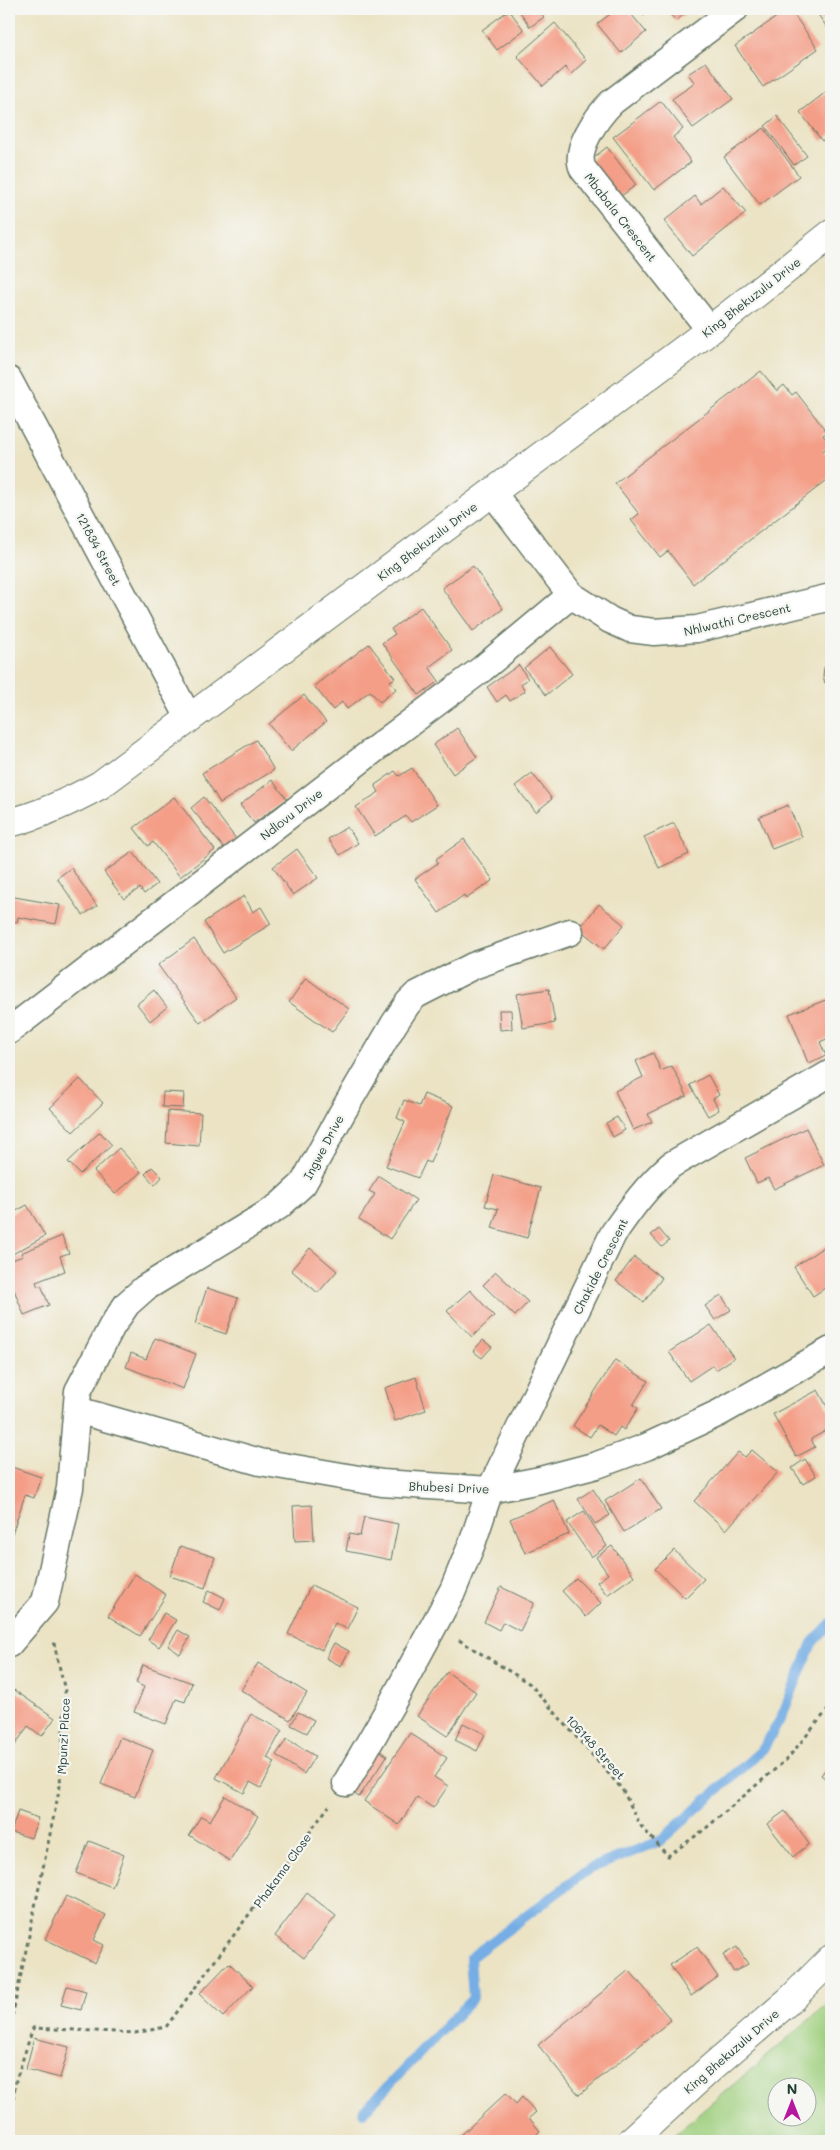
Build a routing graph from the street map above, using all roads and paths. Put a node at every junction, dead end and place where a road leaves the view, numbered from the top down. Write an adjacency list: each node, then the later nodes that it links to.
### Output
1 (734, 9): 3 (street, Mbabala Crescent)
2 (831, 234): 3 (street, King Bhekuzulu Drive)
3 (710, 330): 5 (street, King Bhekuzulu Drive)
4 (9, 380): 8 (street, 121834 Street)
5 (492, 492): 6 (street, Nhlwathi Crescent); 8 (street, King Bhekuzulu Drive)
6 (570, 595): 7 (street, Nhlwathi Crescent); 11 (street, Ndlovu Drive)
7 (831, 597)
8 (189, 718): 9 (street, King Bhekuzulu Drive)
9 (9, 823)
10 (570, 932): 14 (street, Ingwe Drive)
11 (9, 1031)
12 (831, 1073): 15 (street, Chakide Crescent)
13 (831, 1350): 15 (street, Bhubesi Drive)
14 (77, 1410): 15 (street, Bhubesi Drive); 16 (street)
15 (490, 1490): 17 (street)
16 (45, 1602): 18 (street); 22 (path, Mpunzi Place)
17 (435, 1624): 19 (path, 106148 Street); 20 (street)
18 (9, 1644)
19 (831, 1706)
20 (346, 1783): 23 (path, Phakama Close)
21 (831, 1959): 24 (street, King Bhekuzulu Drive)
22 (9, 2032)
23 (9, 2131)
24 (631, 2141)

